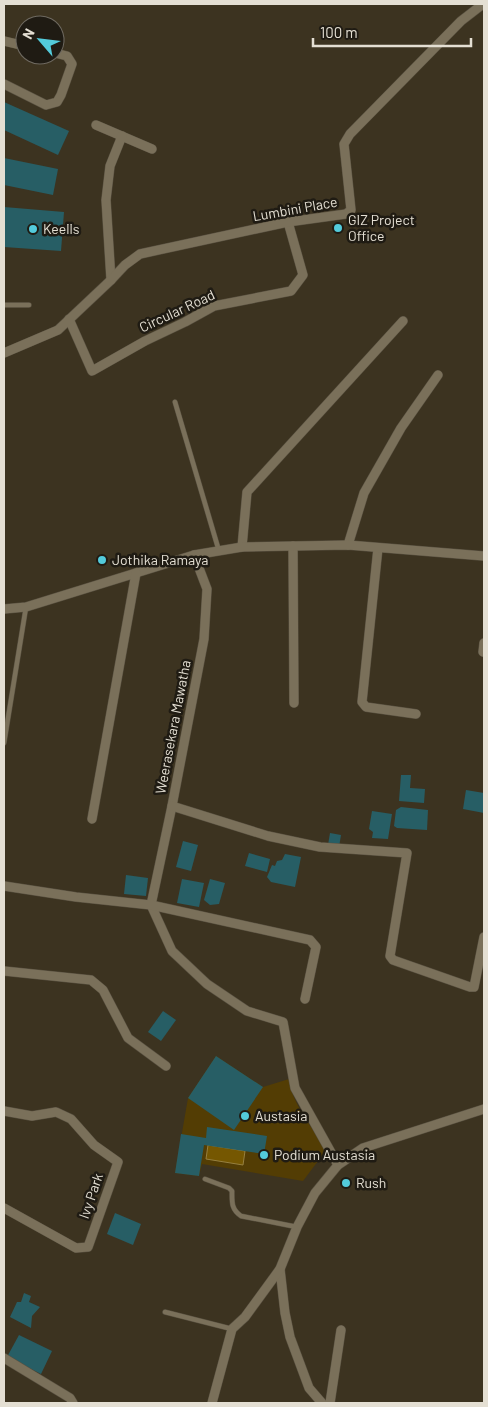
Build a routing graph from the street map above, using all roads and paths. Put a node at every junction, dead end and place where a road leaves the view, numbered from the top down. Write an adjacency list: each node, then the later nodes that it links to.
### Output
1 (483, 4): 7 (street, Lumbini Place)
2 (65, 56): 3 (street)
3 (4, 84)
4 (96, 125): 5 (street)
5 (122, 136): 6 (street); 8 (street)
6 (152, 148)
7 (288, 222): 8 (street, Lumbini Place); 11 (street, Circular Road)
8 (111, 280): 11 (street, Lumbini Place)
9 (4, 305): 10 (lane)
10 (29, 305)
11 (69, 319): 13 (street, Lumbini Place)
12 (403, 321): 18 (street)
13 (4, 354)
14 (438, 375): 17 (street)
15 (175, 402): 20 (lane)
16 (293, 546): 17 (street); 18 (street); 26 (street)
17 (348, 546): 19 (street)
18 (242, 547): 20 (street)
19 (378, 548): 22 (street); 27 (street)
20 (219, 551): 21 (street)
21 (194, 555): 23 (street); 29 (street, Weerasekara Mawatha)
22 (484, 556)
23 (136, 573): 24 (street); 30 (street)
24 (26, 607): 25 (street); 28 (lane)
25 (4, 609)
26 (294, 703)
27 (416, 714)
28 (4, 743)
29 (172, 806): 32 (street, Weerasekara Mawatha); 33 (street)
30 (92, 819)
31 (4, 886): 32 (street)
32 (151, 905): 35 (street); 39 (street)
33 (484, 937)
34 (4, 971): 36 (street)
35 (305, 999)
36 (166, 1066)
37 (484, 1109): 39 (street)
38 (4, 1111): 41 (street, Ivy Park)
39 (338, 1164): 42 (street)
40 (205, 1179): 42 (lane)
41 (4, 1208)
42 (297, 1226): 43 (street)
43 (280, 1269): 45 (street); 50 (street)
44 (165, 1312): 45 (lane)
45 (232, 1330): 49 (street)
46 (341, 1330): 51 (street)
47 (4, 1358): 48 (street)
48 (73, 1403)
49 (212, 1403)
50 (322, 1403)
51 (330, 1403)

